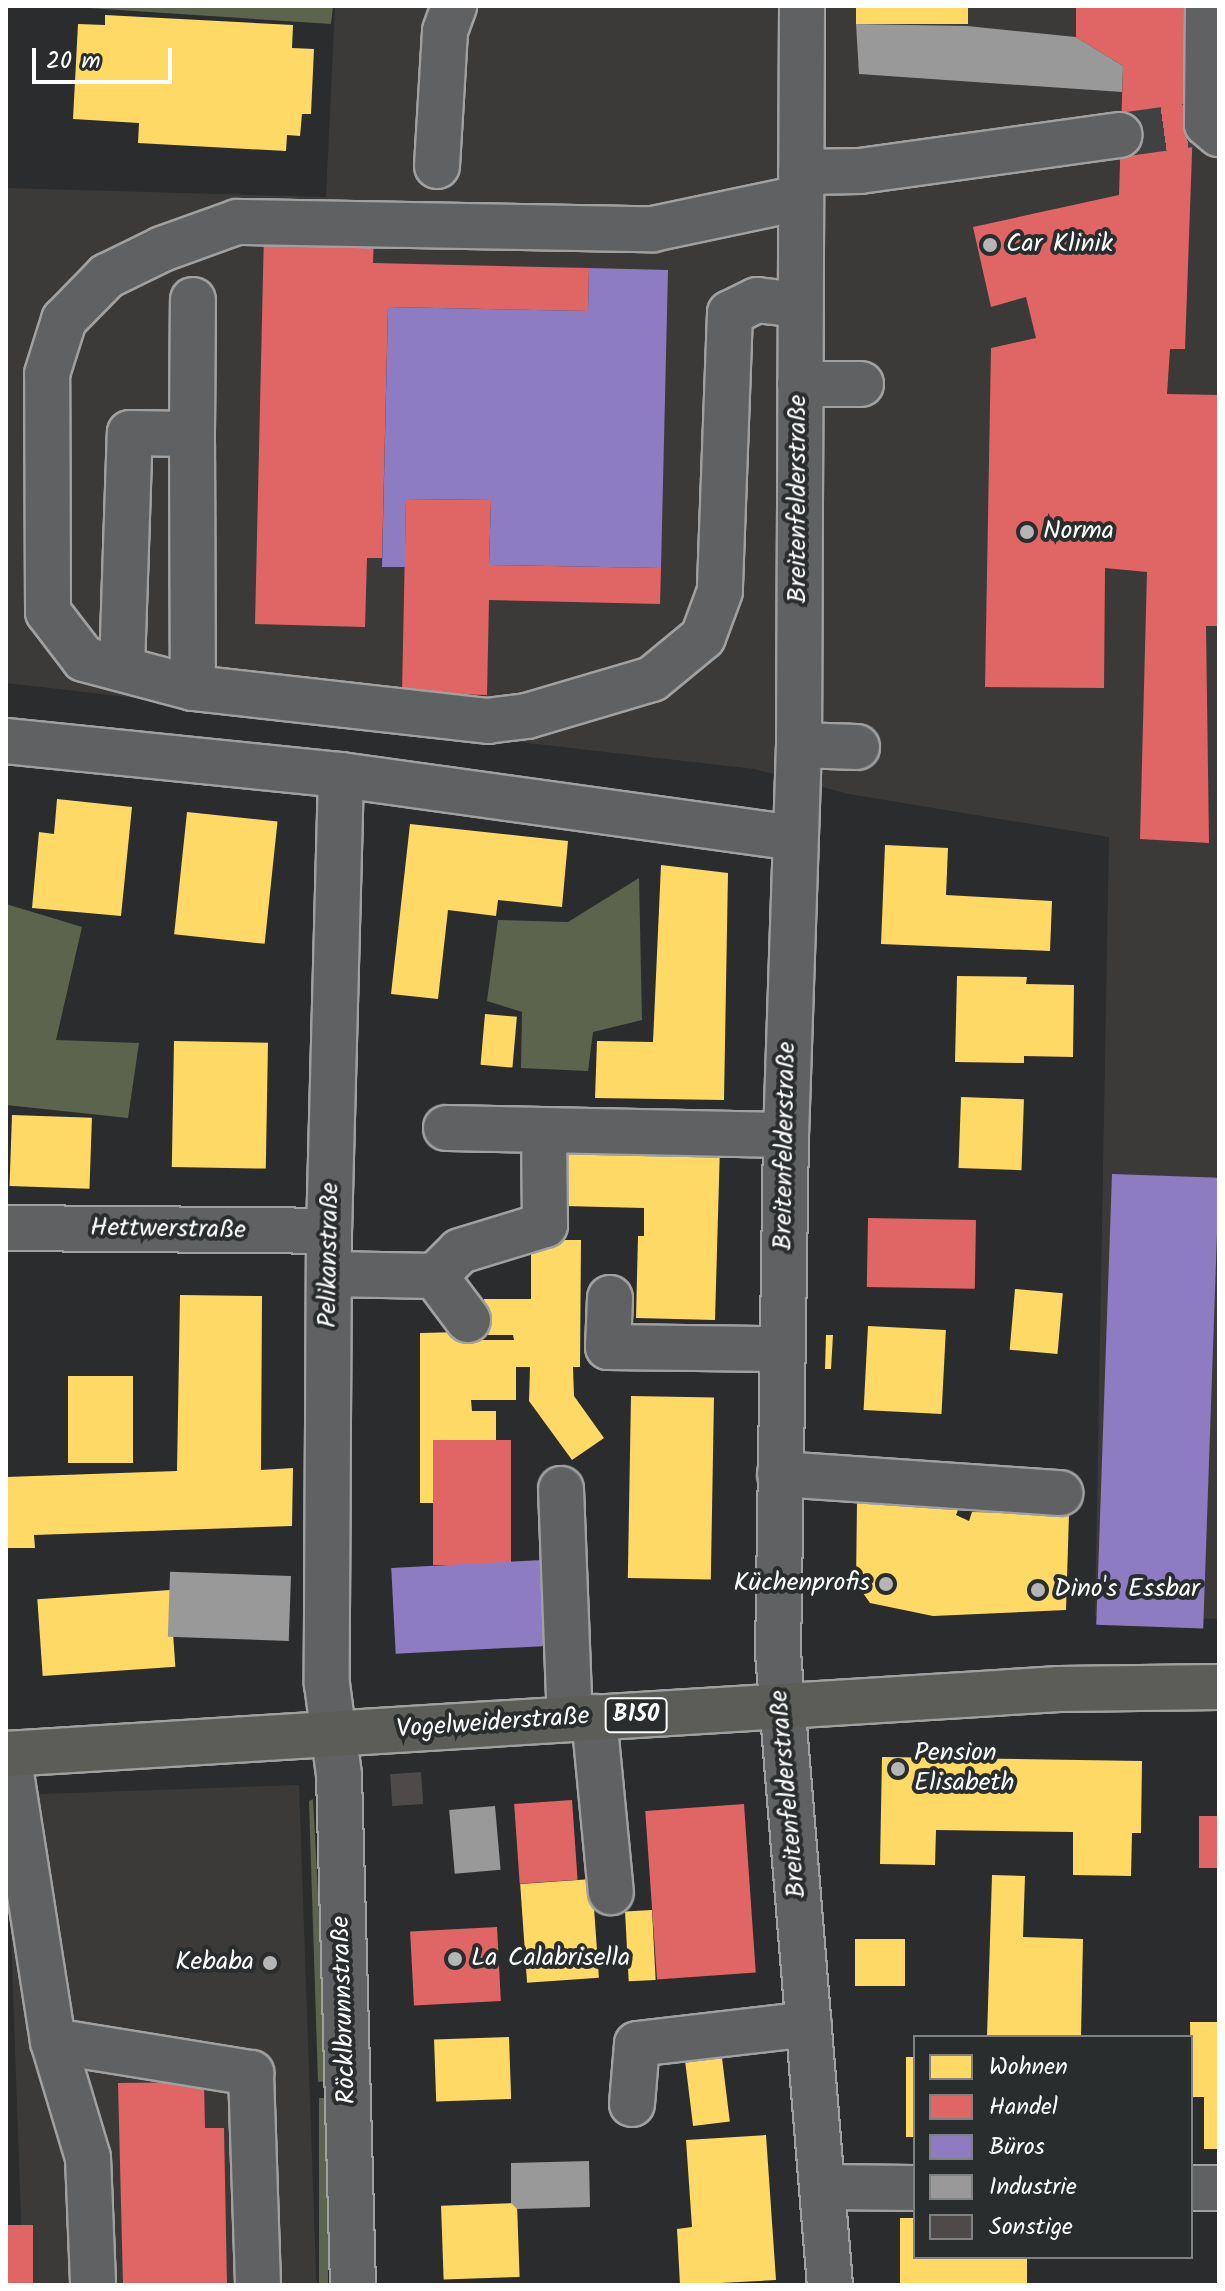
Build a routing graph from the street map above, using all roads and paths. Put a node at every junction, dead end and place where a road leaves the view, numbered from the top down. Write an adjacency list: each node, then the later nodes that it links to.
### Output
1 (454, 6): 6 (street)
2 (802, 6): 7 (street, Breitenfelderstraße)
3 (1208, 6): 4 (street)
4 (1206, 128)
5 (1120, 135): 7 (street)
6 (437, 166)
7 (801, 185): 9 (street, Breitenfelderstraße); 13 (street)
8 (193, 300): 12 (street)
9 (800, 305): 10 (street, Breitenfelderstraße); 14 (street)
10 (800, 384): 11 (street); 16 (street, Breitenfelderstraße)
11 (861, 384)
12 (192, 434): 13 (street); 14 (street)
13 (122, 668): 14 (street)
14 (193, 688)
15 (6, 741): 18 (street)
16 (799, 745): 17 (street); 19 (street, Breitenfelderstraße)
17 (857, 747)
18 (341, 775): 19 (street); 24 (street, Pelikanstraße)
19 (793, 838): 22 (street, Breitenfelderstraße)
20 (446, 1128): 21 (street)
21 (544, 1130): 22 (street); 26 (street)
22 (786, 1135): 29 (street, Breitenfelderstraße)
23 (6, 1228): 24 (street, Hettwerstraße)
24 (329, 1231): 25 (street, Pelikanstraße)
25 (329, 1274): 26 (street); 37 (street, Pelikanstraße)
26 (435, 1276): 28 (street)
27 (610, 1298): 29 (street)
28 (468, 1320)
29 (782, 1349): 31 (street, Breitenfelderstraße)
30 (983, 1457): 31 (street)
31 (780, 1459): 33 (street); 35 (street, Breitenfelderstraße)
32 (561, 1489): 36 (street)
33 (1060, 1493)
34 (1219, 1687): 35 (main road, Vogelweiderstraße / B150)
35 (781, 1705): 36 (main road, Vogelweiderstraße / B150); 40 (street, Breitenfelderstraße)
36 (582, 1718): 37 (main road, Vogelweiderstraße / B150); 39 (street)
37 (335, 1735): 38 (main road, Vogelweiderstraße / B150); 49 (street, Röcklbrunnstraße)
38 (7, 1754): 41 (street, Vogelweiderstraße)
39 (611, 1892)
40 (809, 2024): 42 (street); 43 (street, Breitenfelderstraße)
41 (53, 2041): 47 (street, Vogelweiderstraße); 48 (street)
42 (632, 2104)
43 (822, 2187): 44 (street); 50 (street, Breitenfelderstraße)
44 (913, 2188)
45 (1193, 2188): 46 (street)
46 (1219, 2188)
47 (93, 2285)
48 (258, 2285)
49 (353, 2285)
50 (830, 2285)

